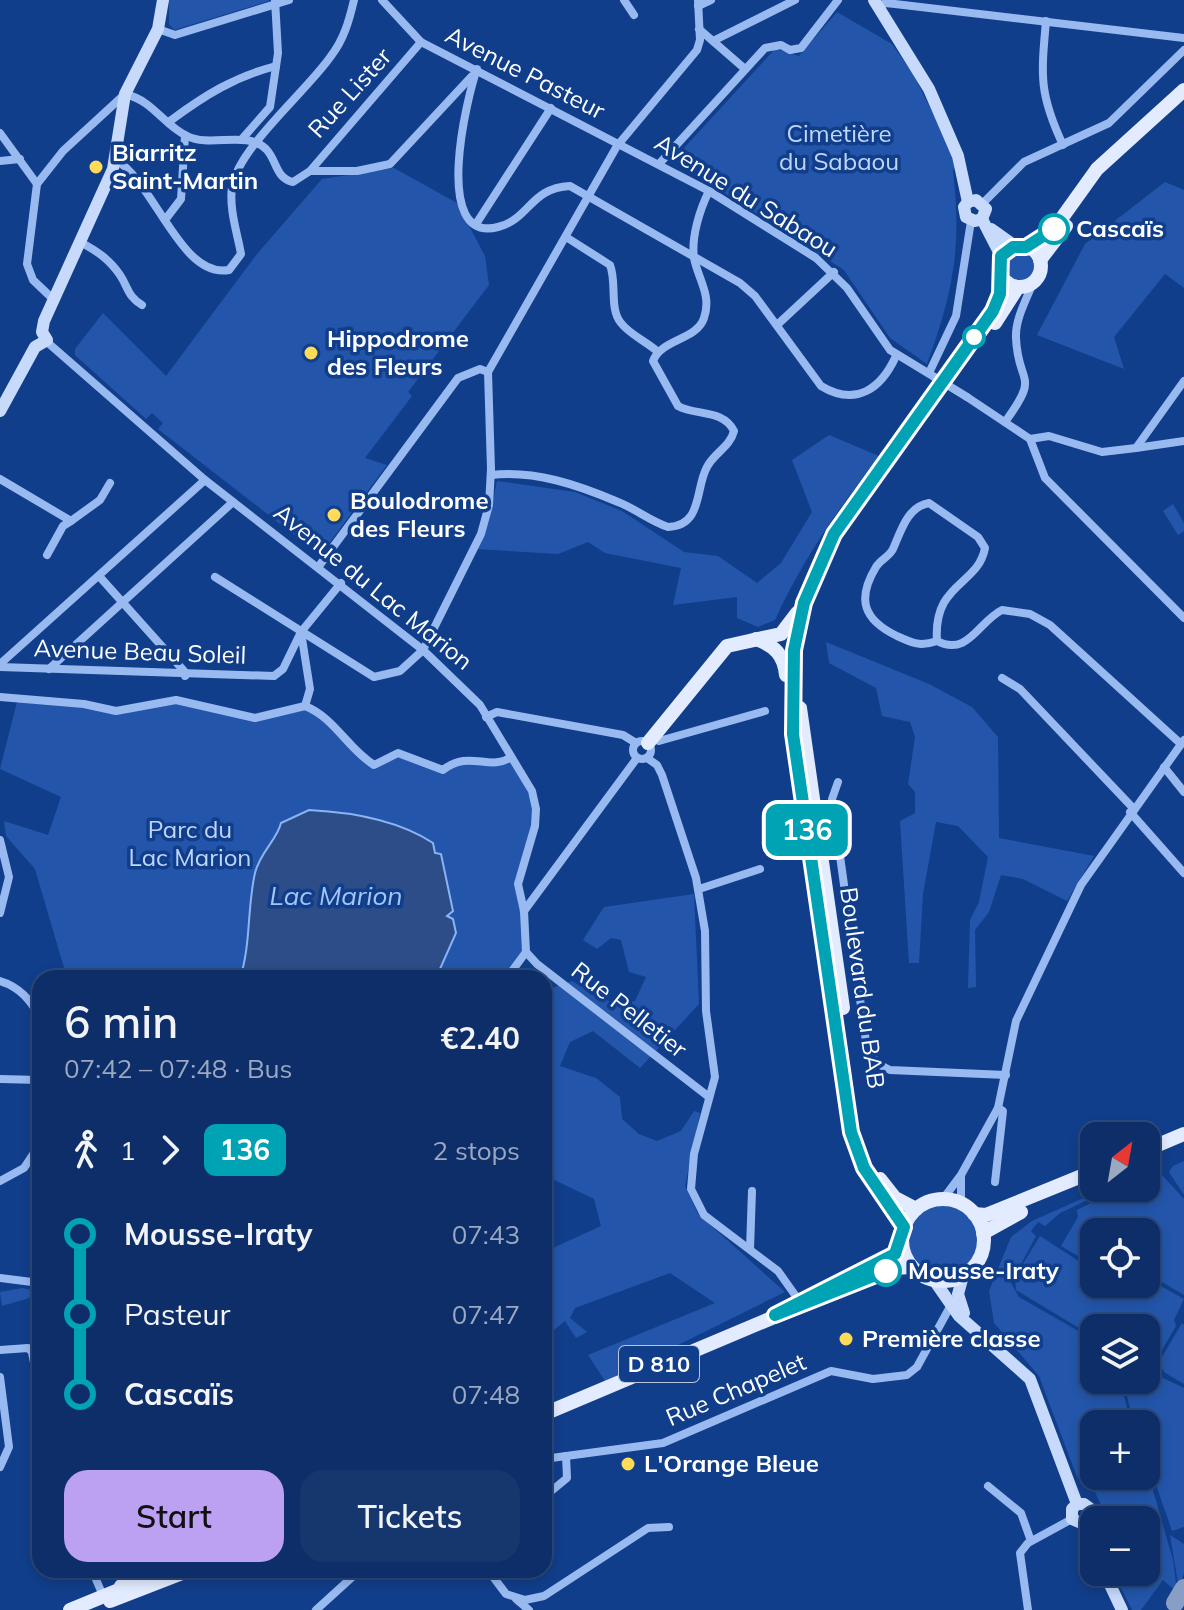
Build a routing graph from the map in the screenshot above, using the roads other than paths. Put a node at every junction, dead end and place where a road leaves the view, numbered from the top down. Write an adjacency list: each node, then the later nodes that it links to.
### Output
1 (163, 0): 16 (street)
2 (289, 0): 10 (street)
3 (354, 0): 30 (street)
4 (382, 0): 20 (street, Avenue Pasteur)
5 (624, 0): 14 (street)
6 (711, 0): 11 (street)
7 (795, 0): 19 (street)
8 (838, 0): 24 (street)
9 (954, 0): 13 (street)
10 (275, 2): 16 (street); 22 (street)
11 (698, 3): 17 (street)
12 (876, 4): 13 (street); 46 (street)
13 (953, 10): 15 (street)
14 (634, 15)
15 (1046, 21): 18 (street); 37 (street)
16 (158, 29): 26 (street)
17 (699, 29): 19 (street); 35 (street)
18 (1184, 38)
19 (713, 41): 24 (street)
20 (421, 42): 23 (street, Avenue Pasteur); 42 (street, Rue Lister)
21 (1184, 50): 37 (street)
22 (276, 66): 28 (street); 31 (street)
23 (477, 69): 29 (street, Avenue Pasteur); 42 (street); 50 (street)
24 (745, 69): 41 (street)
25 (1184, 90): 53 (main road)
26 (125, 94): 31 (street); 39 (street); 43 (street)
27 (1184, 100): 56 (main road)
28 (270, 107): 30 (street); 34 (street)
29 (551, 108): 35 (street, Avenue Pasteur); 50 (street)
30 (281, 117): 36 (street)
31 (170, 121): 33 (street)
32 (0, 133): 38 (street)
33 (185, 136): 34 (street); 48 (street)
34 (242, 139): 36 (street)
35 (619, 144): 41 (street, Avenue du Sabaou); 45 (street)
36 (254, 145): 42 (street); 48 (street)
37 (1063, 145): 47 (street)
38 (20, 159): 40 (street); 43 (street)
39 (116, 160): 48 (street); 52 (street)
40 (0, 161)
41 (659, 164): 44 (street, Avenue du Sabaou)
42 (310, 171)
43 (37, 184): 60 (street)
44 (709, 191): 55 (street); 57 (street, Avenue du Sabaou)
45 (590, 194): 50 (street); 51 (street); 55 (street)
46 (968, 202): 47 (street); 49 (street)
47 (983, 203): 49 (street)
48 (165, 220)
49 (981, 222): 53 (street); 54 (street); 67 (street)
50 (476, 224)
51 (566, 237): 64 (street); 66 (street)
52 (80, 242): 60 (street); 61 (street)
53 (1020, 246): 54 (main road); 56 (main road)
54 (1001, 256): 58 (main road)
55 (694, 258): 62 (street); 64 (street)
56 (1040, 260): 59 (main road)
57 (834, 272): 62 (street); 65 (street, Avenue du Sabaou)
58 (1003, 278): 59 (main road); 86 (main road, Boulevard du BAB)
59 (1025, 285): 70 (street); 141 (main road, Boulevard du BAB)
60 (54, 300): 63 (street)
61 (142, 305)
62 (777, 325): 65 (street)
63 (42, 340): 69 (street); 76 (street, Avenue du Lac Marion)
64 (658, 352): 74 (street)
65 (896, 356): 67 (street, Avenue du Sabaou)
66 (488, 372): 74 (street); 81 (street)
67 (932, 375): 70 (street, Avenue du Sabaou, bridge)
68 (1184, 381): 73 (street)
69 (0, 411)
70 (1005, 422): 71 (street, Avenue du Sabaou)
71 (1030, 439): 73 (street); 87 (street)
72 (1184, 441): 73 (street)
73 (1136, 448)
74 (491, 475): 91 (street)
75 (0, 479): 79 (street)
76 (205, 480): 78 (street, Avenue du Lac Marion); 82 (street)
77 (110, 483): 79 (street)
78 (233, 502): 81 (street, Avenue du Lac Marion); 85 (street)
79 (71, 521): 80 (street)
80 (47, 555)
81 (319, 566): 84 (street, Avenue du Lac Marion)
82 (99, 576): 85 (street); 92 (street)
83 (215, 577): 88 (street)
84 (341, 583): 88 (street); 91 (street, Avenue du Lac Marion)
85 (122, 601): 93 (street); 94 (street)
86 (804, 603): 89 (main road); 100 (main road, Boulevard du BAB)
87 (1184, 618)
88 (301, 632): 91 (street); 94 (street, Avenue Beau Soleil); 97 (street)
89 (756, 639): 100 (main road); 102 (main road)
90 (937, 641): 90 (street); 103 (street)
91 (423, 650): 99 (street, Avenue du Lac Marion)
92 (0, 666): 93 (street, Avenue Beau Soleil)
93 (49, 669): 94 (street, Avenue Beau Soleil)
94 (185, 676)
95 (1002, 678): 108 (street)
96 (0, 697): 97 (street)
97 (305, 706): 104 (street)
98 (765, 711): 101 (street)
99 (486, 717): 102 (street); 104 (street, Avenue du Lac Marion)
100 (793, 734): 143 (main road, Boulevard du BAB)
101 (683, 737): 102 (street); 102 (street)
102 (652, 740): 112 (street); 113 (street)
103 (1182, 742): 105 (street)
104 (511, 757): 113 (street, Avenue du Lac Marion)
105 (1164, 767): 107 (street); 108 (street)
106 (838, 782): 121 (street)
107 (1184, 792)
108 (1132, 810): 111 (street); 121 (street)
109 (0, 840): 114 (street)
110 (760, 869): 112 (street)
111 (1184, 873)
112 (699, 889): 124 (street)
113 (524, 911): 115 (street, Avenue du Lac Marion)
114 (0, 913)
115 (526, 952): 116 (street); 117 (street, Rue Pelletier)
116 (513, 970)
117 (545, 970)
118 (552, 976): 124 (street, Rue Pelletier)
119 (0, 981): 120 (street)
120 (32, 1003)
121 (1006, 1075): 125 (street)
122 (0, 1079): 123 (street)
123 (32, 1080)
124 (709, 1097): 145 (street)
125 (998, 1108): 127 (street); 130 (street)
126 (1184, 1134): 129 (main road)
127 (981, 1139): 130 (street); 133 (street)
128 (1184, 1143): 131 (main road)
129 (1160, 1144)
130 (998, 1148): 136 (street)
131 (1160, 1153)
132 (32, 1156): 135 (street)
133 (961, 1175): 139 (street); 140 (street)
134 (1080, 1177): 142 (main road)
135 (0, 1181)
136 (995, 1182)
137 (1080, 1186): 144 (main road)
138 (752, 1191): 145 (street)
139 (943, 1199): 140 (main road); 141 (main road)
140 (961, 1203): 142 (main road)
141 (916, 1209): 143 (main road)
142 (974, 1214): 144 (main road)
143 (903, 1233): 146 (main road); 151 (main road, D 810)
144 (983, 1233): 147 (main road)
145 (750, 1249): 151 (street)
146 (912, 1267): 149 (main road); 153 (main road, D 810)
147 (963, 1276): 149 (main road); 154 (street)
148 (0, 1278): 150 (street)
149 (934, 1280): 152 (street)
150 (32, 1282)
151 (800, 1302): 153 (main road, D 810)
152 (951, 1305): 154 (street); 159 (street, Rue Chapelet)
153 (775, 1315): 158 (main road, D 810)
154 (972, 1326): 164 (street)
155 (0, 1350): 156 (street)
156 (32, 1352)
157 (0, 1377): 161 (street)
158 (552, 1411)
159 (566, 1456): 160 (street, Rue Chapelet); 163 (street)
160 (552, 1458)
161 (0, 1467)
162 (988, 1486): 169 (street)
163 (552, 1490)
164 (1077, 1504): 165 (street); 166 (street)
165 (1087, 1506)
166 (1072, 1519): 167 (street); 169 (street)
167 (1080, 1522)
168 (669, 1527): 180 (street)
169 (1031, 1541): 186 (street)
170 (95, 1578): 179 (street)
171 (126, 1578): 177 (street)
172 (137, 1578): 177 (main road)
173 (149, 1578): 182 (main road, bridge)
174 (165, 1578): 179 (main road)
175 (351, 1578): 184 (street)
176 (493, 1578): 180 (street)
177 (121, 1586): 179 (street)
178 (1111, 1586): 187 (street)
179 (104, 1598): 181 (street); 183 (street)
180 (516, 1598): 185 (street)
181 (63, 1610)
182 (70, 1610)
183 (87, 1610)
184 (316, 1610)
185 (529, 1610)
186 (1028, 1610)
187 (1122, 1610)

